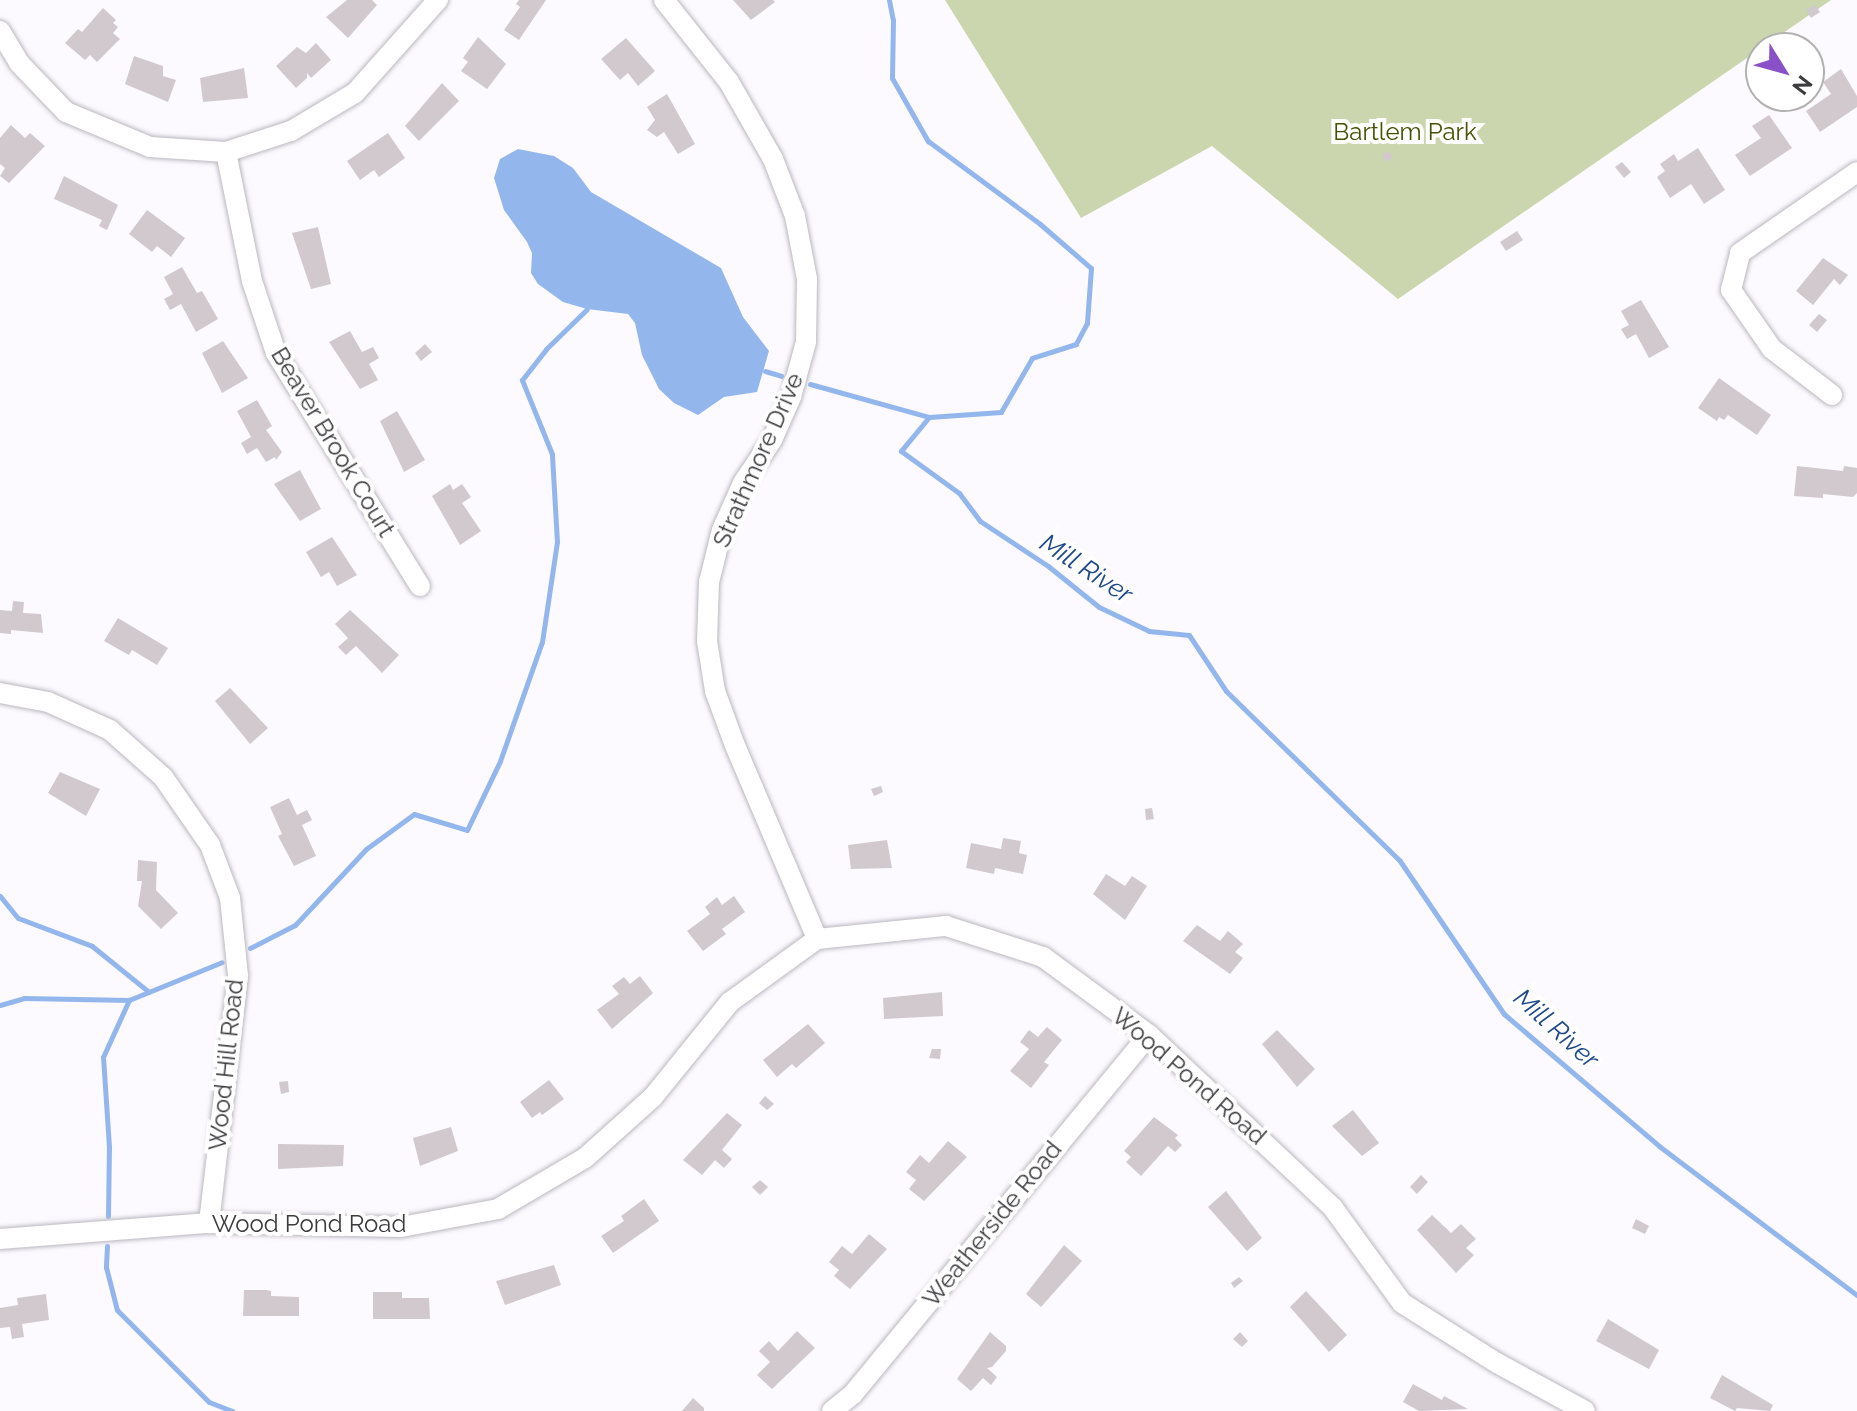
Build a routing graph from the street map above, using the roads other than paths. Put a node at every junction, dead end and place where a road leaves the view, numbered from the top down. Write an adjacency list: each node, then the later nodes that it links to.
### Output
1 (438, 0): 4 (street)
2 (664, 0): 9 (street, Strathmore Drive)
3 (0, 31): 4 (street)
4 (226, 152): 7 (street, Beaver Brook Court)
5 (1857, 172): 6 (street)
6 (1832, 395)
7 (420, 586)
8 (0, 693): 11 (street, Wood Hill Road)
9 (817, 939): 10 (street, Wood Pond Road); 11 (street, Wood Pond Road)
10 (1149, 1035): 13 (street, Weatherside Road); 14 (street, Wood Pond Road)
11 (209, 1223): 12 (street, Wood Pond Road)
12 (0, 1239)
13 (832, 1411)
14 (1585, 1411)

